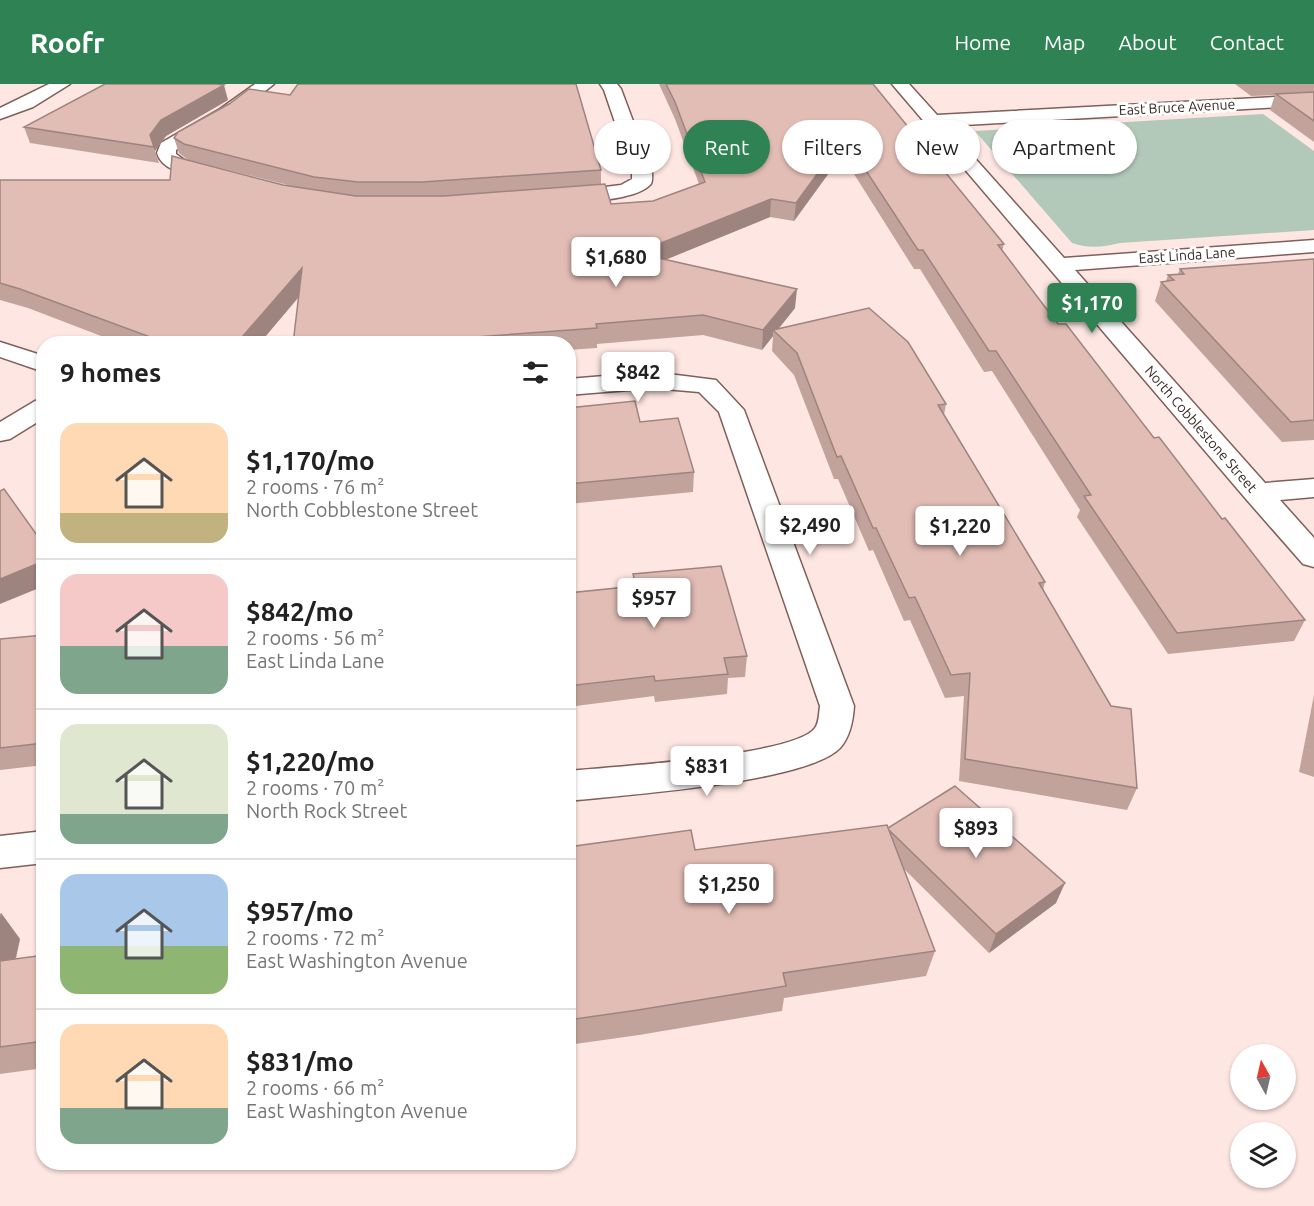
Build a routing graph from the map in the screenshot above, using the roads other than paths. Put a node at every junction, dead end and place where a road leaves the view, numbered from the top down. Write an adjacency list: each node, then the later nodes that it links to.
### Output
1 (62, 84): 6 (street)
2 (266, 84): 10 (street)
3 (608, 84): 11 (street)
4 (900, 84): 7 (street, North Cobblestone Street)
5 (1314, 100): 8 (street, East Bruce Avenue)
6 (0, 114)
7 (932, 120)
8 (951, 120)
9 (979, 174): 13 (street, North Cobblestone Street)
10 (234, 180)
11 (541, 199)
12 (1314, 246): 13 (street, East Linda Lane)
13 (1059, 265): 20 (street, North Cobblestone Street)
14 (0, 349): 15 (street)
15 (36, 362)
16 (576, 386): 22 (street)
17 (36, 412): 18 (street)
18 (0, 433)
19 (1314, 488): 20 (street)
20 (1256, 493): 21 (street, North Cobblestone Street)
21 (1314, 557)
22 (576, 785)
23 (36, 848): 24 (street)
24 (0, 852)

